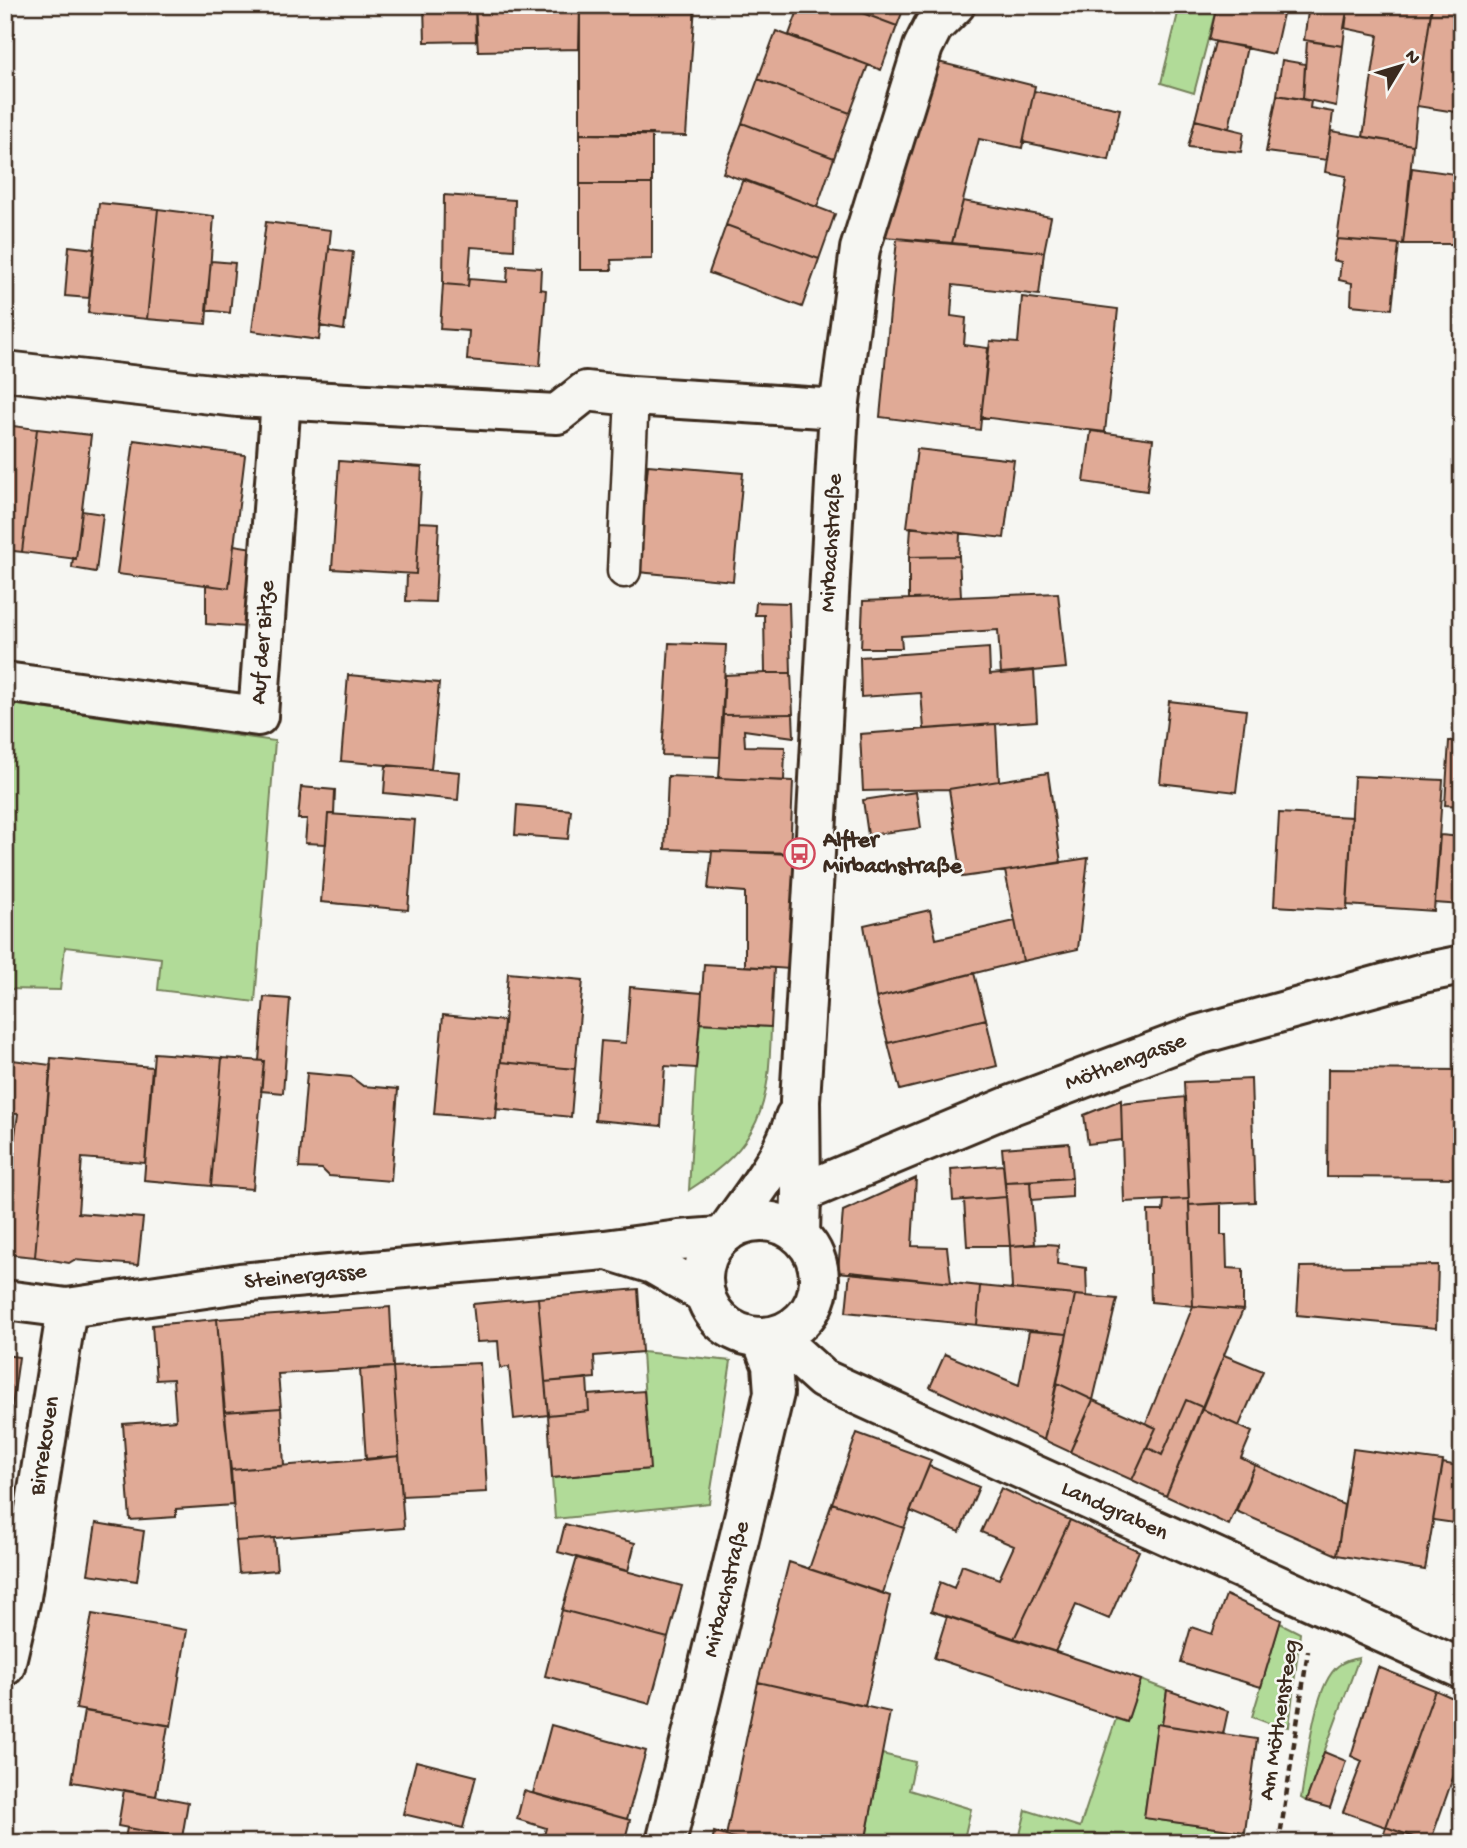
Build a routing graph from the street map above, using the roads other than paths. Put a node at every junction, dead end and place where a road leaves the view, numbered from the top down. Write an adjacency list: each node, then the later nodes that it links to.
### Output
1 (955, 5): 5 (street, Mirbachstraße)
2 (5, 371): 4 (street)
3 (632, 396): 4 (street); 5 (street); 6 (lane)
4 (281, 399): 7 (street, Auf der Bitze)
5 (839, 409): 9 (street, Mirbachstraße)
6 (624, 570)
7 (5, 682)
8 (1462, 965): 10 (street, Möthengasse)
9 (800, 1101): 10 (street, Mirbachstraße); 11 (street, Mirbachstraße)
10 (801, 1193): 12 (street, Mirbachstraße)
11 (723, 1235): 12 (street); 13 (street, Steinergasse); 14 (street, Mirbachstraße)
12 (800, 1235): 17 (street)
13 (605, 1250): 14 (street, Steinergasse); 16 (street, Steinergasse)
14 (705, 1294): 17 (street)
15 (5, 1300): 16 (street, Steinergasse)
16 (67, 1308): 18 (street, Birrekoven)
17 (771, 1336): 19 (street, Landgraben); 20 (street, Mirbachstraße)
18 (5, 1666)
19 (1462, 1669)
20 (666, 1843)

